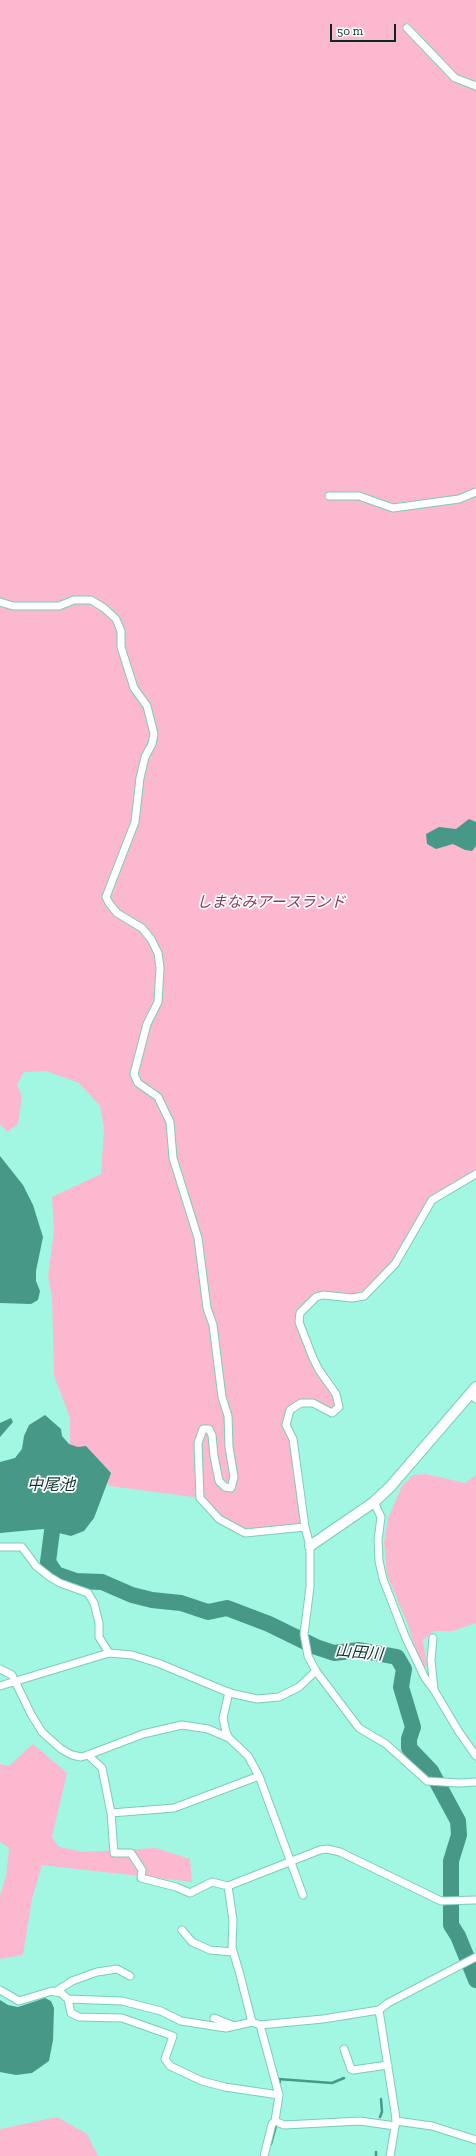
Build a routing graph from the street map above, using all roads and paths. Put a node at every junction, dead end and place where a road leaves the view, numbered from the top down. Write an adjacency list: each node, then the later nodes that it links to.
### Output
1 (407, 28): 2 (street)
2 (476, 86)
3 (476, 492): 4 (street)
4 (329, 496)
5 (0, 602): 9 (street)
6 (476, 1174): 9 (street)
7 (474, 1393): 8 (street)
8 (374, 1502): 10 (street); 18 (street)
9 (305, 1528): 10 (street)
10 (310, 1546): 15 (street)
11 (0, 1547): 13 (street)
12 (433, 1638): 18 (street)
13 (109, 1653): 16 (street); 19 (street)
14 (0, 1669): 16 (street)
15 (316, 1671): 19 (street); 24 (street)
16 (16, 1682): 17 (street); 21 (street)
17 (0, 1686)
18 (434, 1690): 22 (street)
19 (228, 1692): 20 (street)
20 (229, 1738): 21 (street); 23 (street)
21 (88, 1755): 25 (street)
22 (476, 1756)
23 (259, 1776): 25 (street); 26 (street)
24 (476, 1782)
25 (112, 1813): 27 (street)
26 (292, 1862): 27 (street); 28 (street); 29 (street)
27 (228, 1886): 31 (street)
28 (304, 1895)
29 (476, 1901)
30 (182, 1930): 31 (street)
31 (233, 1952): 39 (street)
32 (476, 1958): 37 (street)
33 (130, 1976): 35 (street)
34 (0, 1990): 35 (street)
35 (55, 1992): 36 (street)
36 (68, 2000): 41 (street); 44 (street)
37 (379, 2010): 40 (street); 43 (street)
38 (214, 2018): 41 (street)
39 (252, 2022): 40 (street); 41 (street)
40 (260, 2025): 44 (street)
41 (234, 2026)
42 (344, 2050): 43 (street)
43 (388, 2065): 46 (street)
44 (279, 2095): 45 (street)
45 (275, 2121): 46 (street); 48 (street)
46 (395, 2123): 47 (street); 49 (street)
47 (476, 2140)
48 (264, 2156)
49 (390, 2156)

